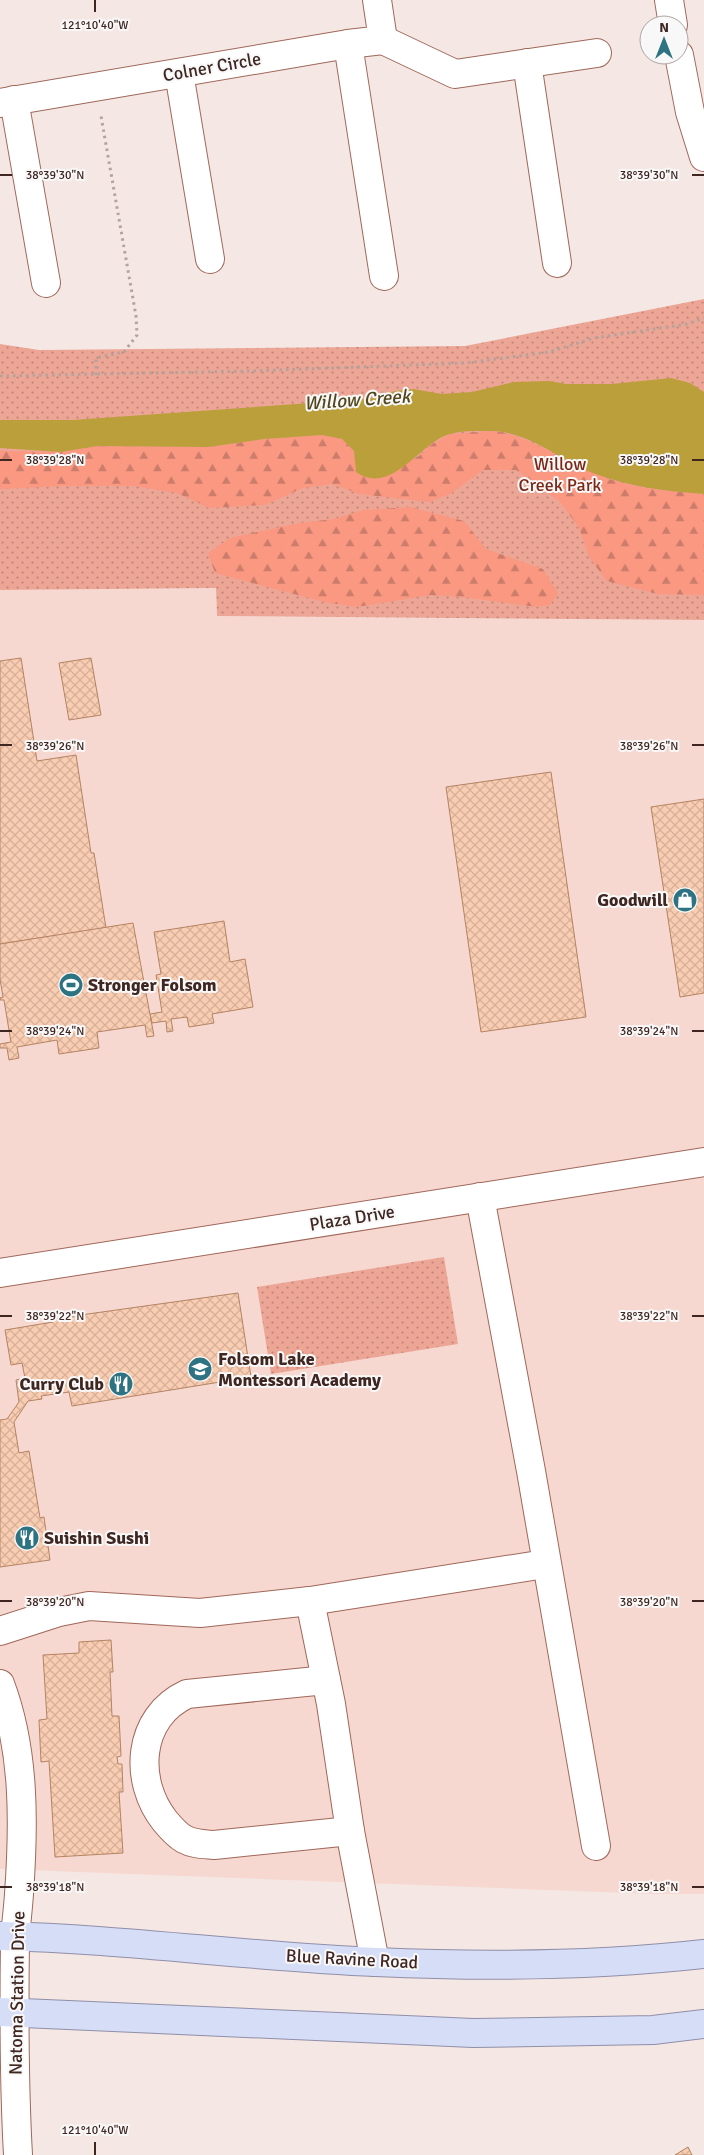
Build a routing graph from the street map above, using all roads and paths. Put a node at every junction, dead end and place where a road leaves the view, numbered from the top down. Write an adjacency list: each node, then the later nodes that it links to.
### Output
1 (377, 0): 4 (street)
2 (669, 0): 3 (street)
3 (671, 15)
4 (383, 40): 5 (street, Colner Circle); 7 (street)
5 (348, 44): 9 (street, Colner Circle); 15 (street)
6 (597, 53): 7 (street)
7 (527, 64): 14 (street)
8 (681, 65): 12 (street)
9 (179, 73): 10 (street, Colner Circle); 13 (street)
10 (96, 87): 11 (street, Colner Circle); 18 (path)
11 (7, 102): 16 (street)
12 (704, 157)
13 (210, 259)
14 (557, 263)
15 (384, 276)
16 (46, 283)
17 (704, 318): 18 (path)
18 (96, 375): 19 (path)
19 (0, 376)
20 (704, 1162): 21 (street, Plaza Drive)
21 (480, 1198): 22 (street, Plaza Drive); 23 (street)
22 (0, 1273)
23 (545, 1564): 24 (street); 29 (street)
24 (310, 1601): 25 (street); 26 (street)
25 (0, 1630)
26 (326, 1680): 28 (street); 28 (street)
27 (0, 1684): 30 (street, Natoma Station Drive)
28 (350, 1831): 32 (street)
29 (596, 1846)
30 (8, 1936): 32 (main road, Blue Ravine Road); 33 (street, Natoma Station Drive)
31 (704, 1954): 32 (main road, Blue Ravine Road)
32 (375, 1962)
33 (7, 2012): 34 (main road); 35 (street, Natoma Station Drive)
34 (704, 2024)
35 (18, 2155)

